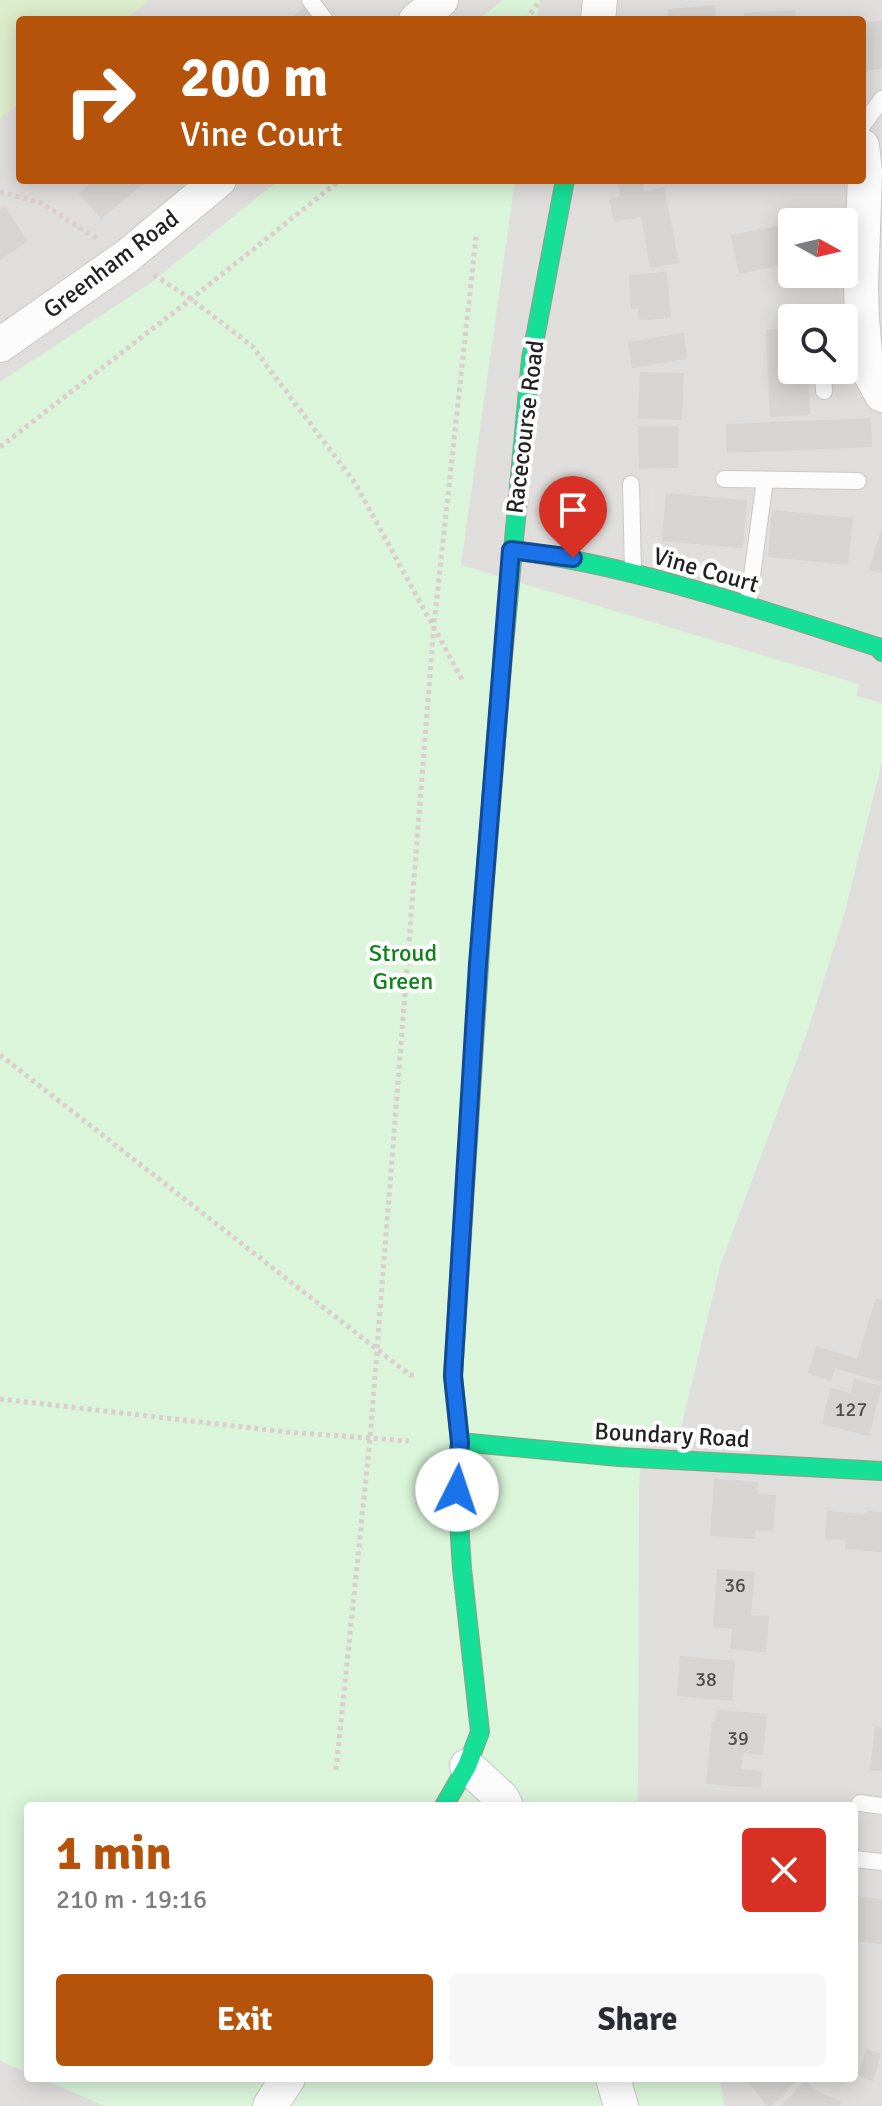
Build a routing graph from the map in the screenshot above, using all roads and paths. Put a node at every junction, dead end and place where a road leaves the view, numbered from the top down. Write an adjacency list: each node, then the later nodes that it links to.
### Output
1 (441, 0): 2 (street)
2 (421, 16)
3 (882, 99): 4 (lane)
4 (866, 121)
5 (870, 164): 12 (street)
6 (214, 184): 11 (street, Greenham Road)
7 (335, 184): 13 (path)
8 (564, 184): 25 (street, Racecourse Road)
9 (0, 192): 11 (path)
10 (476, 237): 28 (path)
11 (126, 257): 13 (path); 15 (street, Greenham Road)
12 (871, 288): 14 (street)
13 (191, 299): 20 (path); 28 (path)
14 (858, 343)
15 (0, 345)
16 (858, 359): 19 (street)
17 (824, 384): 18 (lane)
18 (824, 391)
19 (882, 395)
20 (0, 447)
21 (724, 479): 22 (lane)
22 (765, 480): 23 (lane); 27 (lane)
23 (858, 481)
24 (631, 484): 26 (lane)
25 (511, 550): 26 (street, Vine Court); 37 (street, Racecourse Road)
26 (633, 574): 27 (street, Vine Court)
27 (748, 606): 29 (street, Vine Court)
28 (434, 624): 30 (path); 32 (path)
29 (882, 652)
30 (467, 688)
31 (0, 1055): 32 (path)
32 (377, 1348): 33 (path); 35 (path)
33 (425, 1376)
34 (0, 1399): 35 (path)
35 (370, 1439): 36 (path); 40 (path)
36 (409, 1441)
37 (460, 1442): 38 (street, Boundary Road); 39 (street, Racecourse Road)
38 (882, 1471)
39 (467, 1766): 41 (street, Racecourse Road); 42 (street)
40 (336, 1770)
41 (446, 1802)
42 (504, 1802)
43 (860, 1803): 44 (lane)
44 (882, 1806)
45 (858, 1859): 46 (lane)
46 (882, 1862)
47 (285, 2082): 49 (street)
48 (614, 2082): 50 (street)
49 (270, 2106)
50 (621, 2106)

